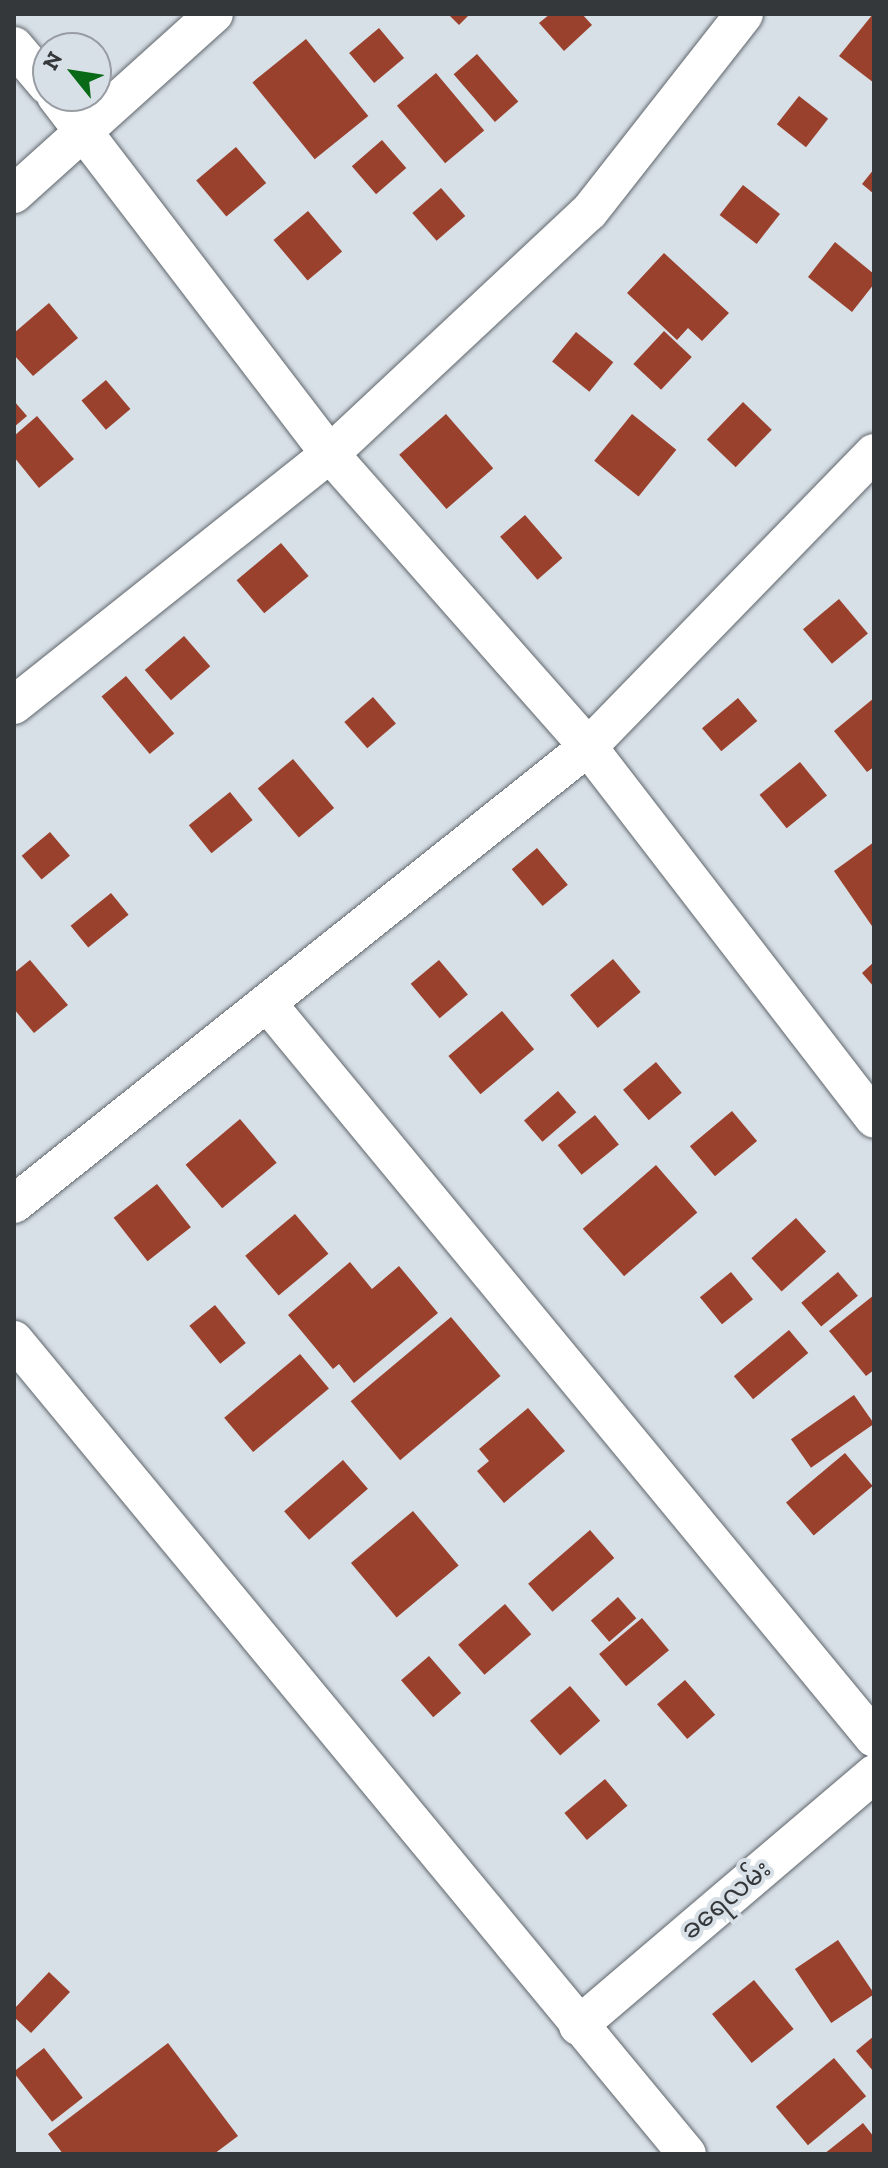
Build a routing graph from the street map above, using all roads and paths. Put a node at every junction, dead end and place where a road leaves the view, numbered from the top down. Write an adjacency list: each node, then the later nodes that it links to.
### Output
1 (214, 14): 6 (street)
2 (744, 14): 8 (street)
3 (14, 46): 4 (street)
4 (32, 67)
5 (70, 112): 6 (street)
6 (88, 133): 7 (street); 8 (street)
7 (14, 194)
8 (330, 454): 10 (street); 11 (street)
9 (868, 474): 11 (street)
10 (14, 705)
11 (588, 747): 12 (street); 13 (street)
12 (267, 1003): 14 (street); 16 (street)
13 (874, 1119)
14 (14, 1204)
15 (14, 1340): 18 (street)
16 (874, 1738)
17 (874, 1774): 18 (street, ခရေလမ်း)
18 (578, 2026): 19 (street)
19 (687, 2154)

